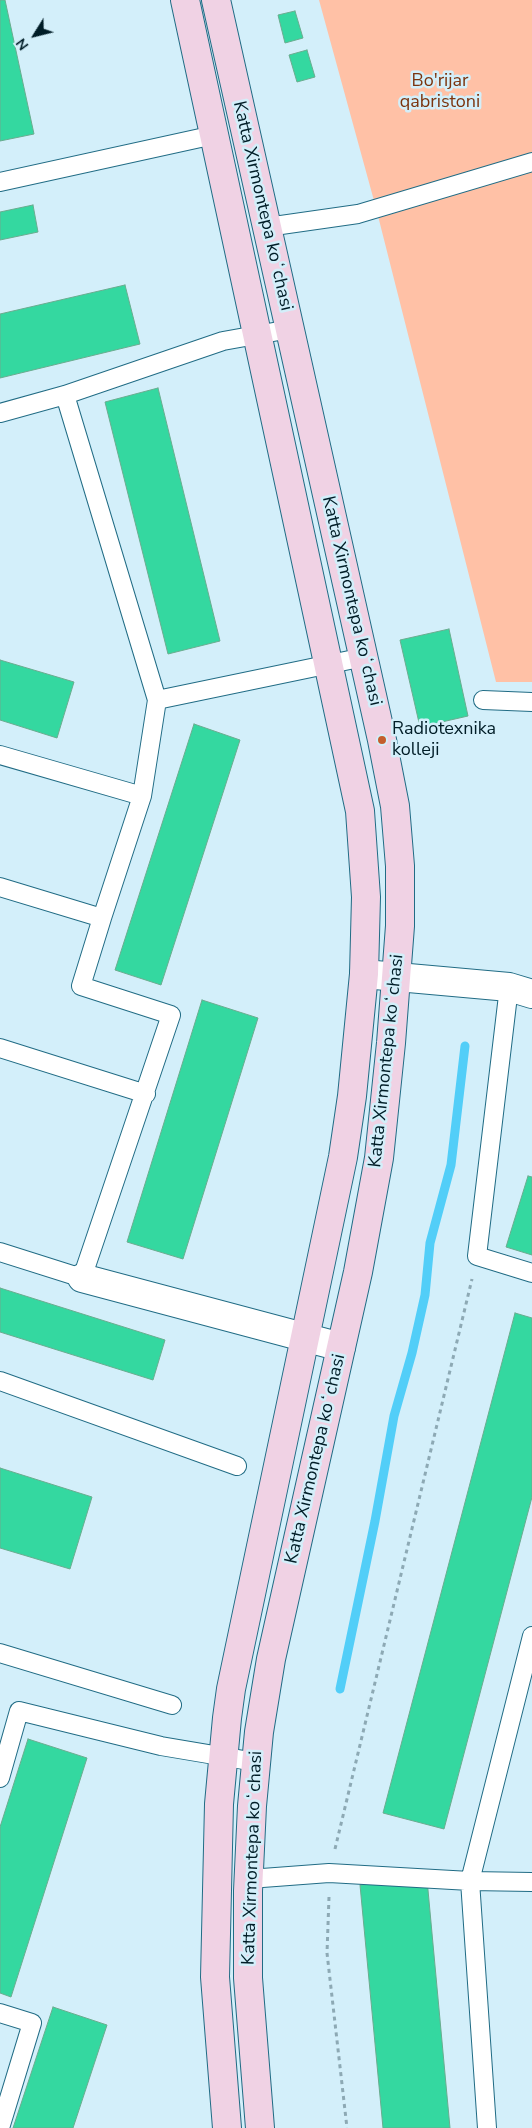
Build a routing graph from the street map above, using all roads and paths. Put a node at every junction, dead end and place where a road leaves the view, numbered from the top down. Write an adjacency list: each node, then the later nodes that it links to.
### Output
1 (185, 0): 3 (main road, Katta Xirmontepa koʻchasi)
2 (216, 0): 6 (main road, Katta Xirmontepa koʻchasi)
3 (214, 136): 5 (lane); 8 (main road, Katta Xirmontepa koʻchasi)
4 (532, 162): 6 (lane)
5 (0, 182)
6 (267, 227): 7 (main road, Katta Xirmontepa koʻchasi)
7 (290, 328): 8 (lane); 11 (main road, Katta Xirmontepa koʻchasi)
8 (258, 334): 9 (lane); 12 (main road, Katta Xirmontepa koʻchasi)
9 (65, 395): 10 (lane); 13 (lane)
10 (0, 413)
11 (364, 657): 12 (lane); 21 (main road, Katta Xirmontepa koʻchasi)
12 (330, 663): 13 (lane); 20 (main road, Katta Xirmontepa koʻchasi)
13 (157, 700): 17 (lane)
14 (483, 700): 15 (lane)
15 (532, 702)
16 (0, 755): 17 (lane)
17 (142, 796): 19 (lane)
18 (0, 886): 19 (lane)
19 (102, 918): 24 (lane)
20 (364, 974): 21 (street); 29 (main road, Katta Xirmontepa koʻchasi)
21 (396, 978): 22 (street); 30 (main road, Katta Xirmontepa koʻchasi)
22 (520, 991): 26 (lane)
23 (0, 1048): 24 (lane)
24 (146, 1094): 28 (lane)
25 (0, 1252): 28 (lane)
26 (477, 1256): 27 (lane); 39 (path)
27 (532, 1273)
28 (82, 1278): 29 (street)
29 (306, 1337): 30 (street); 36 (main road, Katta Xirmontepa koʻchasi)
30 (341, 1347): 37 (main road, Katta Xirmontepa koʻchasi)
31 (0, 1381): 32 (lane)
32 (237, 1466)
33 (532, 1636): 41 (lane)
34 (0, 1653): 35 (lane)
35 (172, 1705)
36 (223, 1757): 37 (lane); 38 (lane); 45 (main road, Katta Xirmontepa koʻchasi)
37 (256, 1762): 40 (main road, Katta Xirmontepa koʻchasi)
38 (0, 1778)
39 (329, 1873): 40 (lane); 41 (lane); 47 (path)
40 (249, 1879): 46 (main road, Katta Xirmontepa koʻchasi)
41 (470, 1881): 42 (lane); 48 (lane)
42 (532, 1882)
43 (0, 2013): 44 (lane)
44 (0, 2128)
45 (227, 2128)
46 (260, 2128)
47 (347, 2128)
48 (487, 2128)

